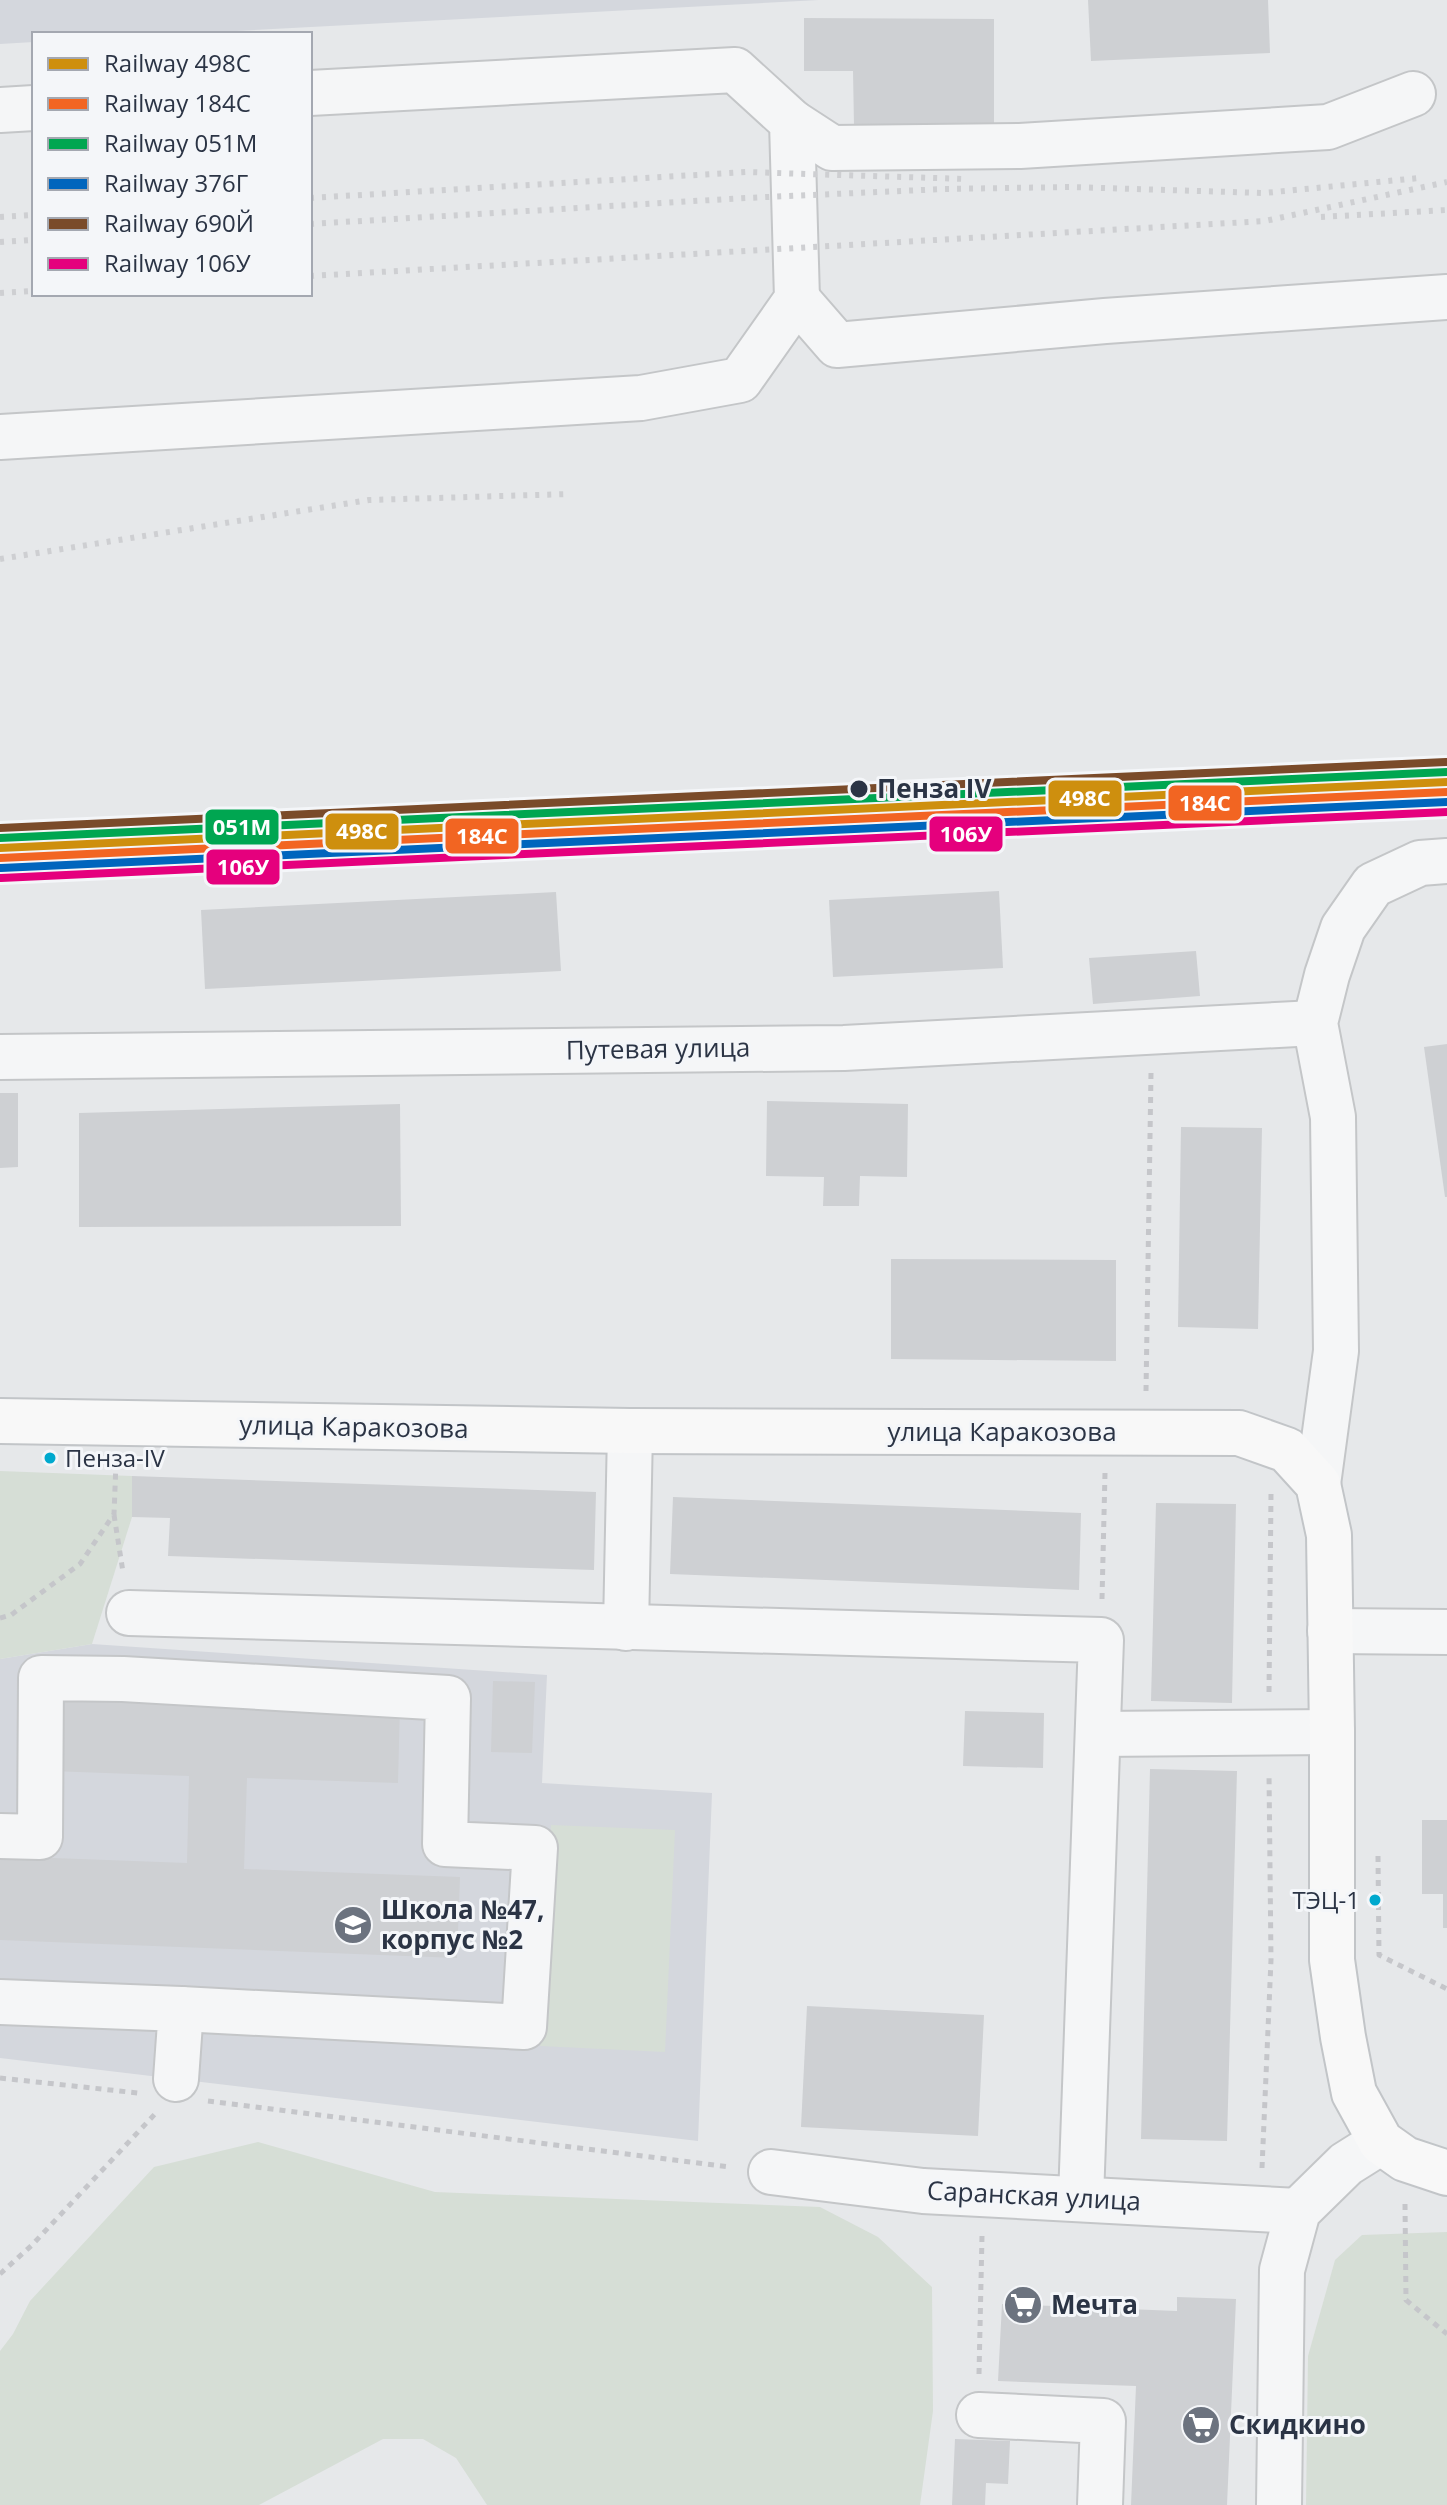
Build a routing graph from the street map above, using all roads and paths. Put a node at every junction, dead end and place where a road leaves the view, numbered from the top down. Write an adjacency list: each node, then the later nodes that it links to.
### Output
1 (312, 93): 5 (street)
2 (1413, 94): 5 (street)
3 (32, 108): 4 (street)
4 (0, 110)
5 (792, 122): 7 (street)
6 (1447, 297): 7 (street)
7 (797, 299): 8 (street)
8 (0, 437)
9 (1447, 861): 10 (street)
10 (1315, 1023): 11 (street, Путевая улица); 17 (street)
11 (1152, 1031): 12 (street, Путевая улица); 15 (path)
12 (0, 1057)
13 (0, 1421): 14 (main road, улица Каракозова)
14 (630, 1431): 15 (main road, улица Каракозова); 21 (street)
15 (1106, 1433): 17 (main road, улица Каракозова); 24 (path)
16 (116, 1450): 18 (path)
17 (1318, 1484): 22 (main road)
18 (114, 1514): 19 (path); 20 (path)
19 (129, 1613): 21 (street)
20 (0, 1618)
21 (626, 1628): 24 (street)
22 (1330, 1631): 23 (street); 25 (main road)
23 (1447, 1632)
24 (1101, 1640): 26 (street)
25 (1332, 1732): 26 (street); 34 (main road)
26 (1098, 1734): 38 (street)
27 (0, 1836): 31 (street)
28 (1377, 1848): 29 (path)
29 (1447, 1989)
30 (0, 2002): 31 (street)
31 (181, 2009): 33 (street)
32 (0, 2078): 33 (path)
33 (174, 2088): 35 (path); 40 (path)
34 (1393, 2150): 36 (main road); 39 (street); 41 (path)
35 (771, 2172): 37 (street, Саранская улица)
36 (1447, 2173)
37 (983, 2194): 38 (street, Саранская улица); 42 (path)
38 (1081, 2198): 39 (street, Саранская улица)
39 (1298, 2211): 44 (street)
40 (0, 2274)
41 (1447, 2334)
42 (979, 2415): 43 (street)
43 (1100, 2505)
44 (1279, 2505)

